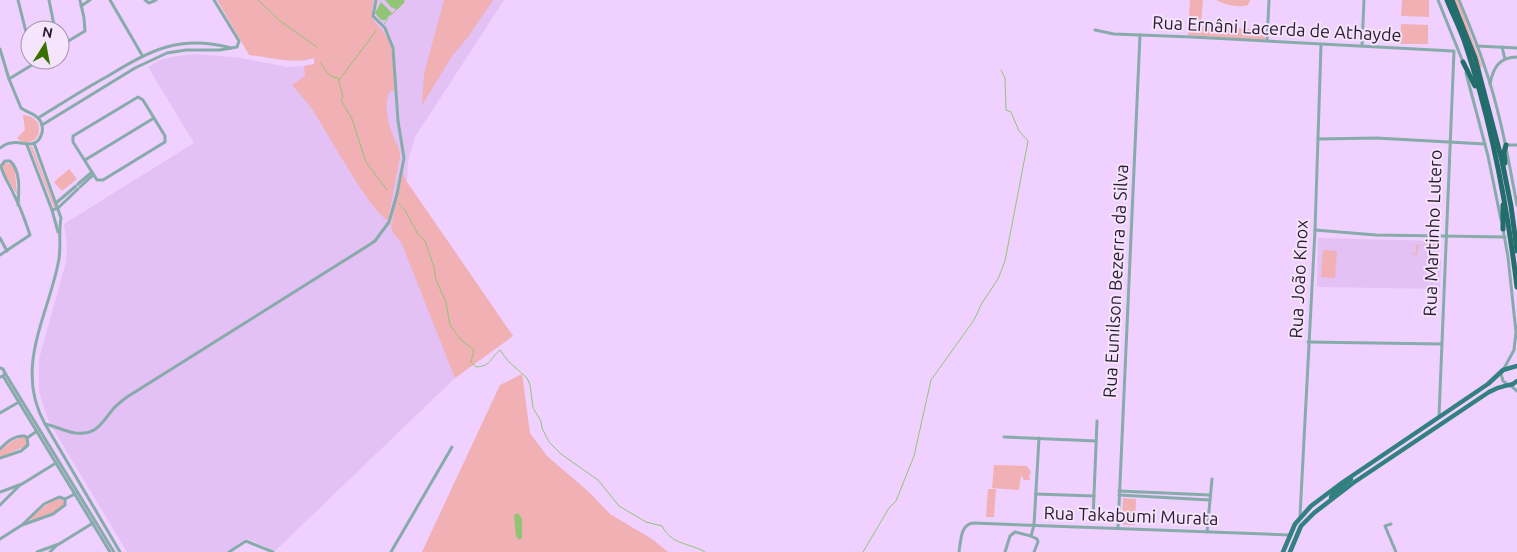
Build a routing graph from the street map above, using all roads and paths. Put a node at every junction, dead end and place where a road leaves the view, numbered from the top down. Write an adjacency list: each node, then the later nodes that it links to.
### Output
1 (18, 0): 17 (street)
2 (49, 0): 18 (street)
3 (80, 0): 16 (street)
4 (90, 0): 16 (street)
5 (110, 0): 31 (street)
6 (145, 0): 7 (street)
7 (156, 0)
8 (214, 0): 27 (street)
9 (376, 0): 82 (street)
10 (1269, 0): 22 (street)
11 (1364, 0): 24 (street)
12 (1438, 0): 30 (street)
13 (1447, 0): 38 (highway)
14 (1452, 0): 52 (highway)
15 (1459, 0): 25 (street)
16 (81, 6): 21 (street)
17 (23, 20)
18 (53, 20)
19 (1095, 30): 20 (street, Rua Ernâni Lacerda de Athayde)
20 (1140, 35): 22 (street, Rua Ernâni Lacerda de Athayde); 103 (street, Rua Eunilson Bezerra da Silva)
21 (70, 40)
22 (1267, 41): 23 (street, Rua Ernâni Lacerda de Athayde)
23 (1321, 44): 24 (street, Rua Ernâni Lacerda de Athayde); 42 (street, Rua João Knox)
24 (1362, 46): 30 (street, Rua Ernâni Lacerda de Athayde)
25 (1477, 46): 26 (street); 37 (street)
26 (1502, 47): 28 (street); 33 (street)
27 (232, 48): 31 (street); 41 (street)
28 (1517, 48)
29 (0, 49): 36 (street)
30 (1456, 51): 34 (street); 43 (street, Rua Martinho Lutero)
31 (142, 55): 39 (street)
32 (1517, 57): 33 (street)
33 (1505, 59): 37 (street)
34 (1463, 62): 38 (highway); 45 (street)
35 (21, 70): 36 (street)
36 (9, 78): 39 (street)
37 (1490, 84): 47 (street)
38 (1483, 101): 52 (highway)
39 (38, 118): 41 (street)
40 (154, 118): 50 (street); 50 (street); 51 (street)
41 (42, 125): 44 (street)
42 (1318, 139): 43 (street); 58 (street, Rua João Knox)
43 (1449, 142): 45 (street); 59 (street, Rua Martinho Lutero)
44 (34, 143): 46 (street); 55 (street)
45 (1485, 144): 57 (street)
46 (27, 145): 49 (street); 56 (street)
47 (1506, 145): 48 (street); 52 (highway); 54 (street)
48 (1517, 145)
49 (0, 148)
50 (85, 160): 51 (street)
51 (93, 174): 55 (street)
52 (1505, 188): 57 (highway); 62 (highway); 68 (highway)
53 (17, 195): 53 (street); 65 (street)
54 (1517, 205)
55 (58, 206): 56 (street); 63 (street)
56 (52, 210): 63 (street)
57 (1503, 229): 60 (street)
58 (1315, 230): 59 (street); 69 (street, Rua João Knox)
59 (1447, 237): 60 (street); 70 (street, Rua Martinho Lutero)
60 (1505, 237): 73 (street)
61 (0, 238): 65 (street)
62 (1515, 238): 64 (highway); 66 (highway)
63 (60, 240): 82 (street)
64 (1517, 245)
65 (7, 251): 67 (street)
66 (1517, 251)
67 (0, 255)
68 (1517, 287)
69 (1308, 342): 70 (street); 112 (street, Rua João Knox)
70 (1441, 344): 80 (street, Rua Martinho Lutero)
71 (1517, 366): 73 (main road)
72 (0, 368): 74 (street)
73 (1503, 370): 76 (street); 80 (main road)
74 (3, 375): 78 (street); 127 (street)
75 (1517, 381): 76 (main road)
76 (1508, 385): 77 (street); 88 (main road)
77 (1517, 390)
78 (19, 402): 79 (street); 83 (street)
79 (0, 413)
80 (1439, 416): 88 (main road); 89 (main road)
81 (1097, 421): 87 (street)
82 (45, 424): 128 (street)
83 (37, 432): 85 (street); 95 (street)
84 (1004, 436): 86 (street)
85 (28, 438): 91 (street); 93 (street)
86 (1039, 438): 87 (street); 105 (street)
87 (1096, 441): 106 (street)
88 (1414, 443): 92 (main road)
89 (1396, 445): 92 (main road); 94 (main road)
90 (452, 447): 131 (street)
91 (0, 449)
92 (1405, 449): 96 (main road)
93 (0, 458)
94 (1374, 461): 96 (main road); 97 (main road)
95 (56, 463): 99 (street); 104 (street)
96 (1377, 467): 109 (main road)
97 (1358, 472): 109 (main road); 112 (main road)
98 (1212, 479): 107 (street)
99 (22, 484): 100 (street); 102 (street)
100 (8, 489): 101 (street); 102 (street)
101 (0, 492)
102 (11, 493): 110 (street)
103 (1119, 493): 107 (street); 120 (street, Rua Eunilson Bezerra da Silva)
104 (75, 494): 108 (street); 116 (street)
105 (1036, 494): 106 (street); 111 (street)
106 (1094, 496): 114 (street)
107 (1210, 498): 121 (street)
108 (65, 499): 115 (street); 115 (street)
109 (1329, 501): 136 (main road)
110 (0, 505)
111 (1034, 510): 113 (street); 118 (street)
112 (1300, 516): 123 (main road)
113 (1034, 518): 118 (street); 119 (street)
114 (1092, 519)
115 (30, 520): 124 (street)
116 (93, 524): 125 (street); 127 (street)
117 (1391, 524): 137 (street)
118 (1033, 525): 119 (street, Rua Takabumi Murata); 122 (street); 132 (street, Rua Takabumi Murata)
119 (1044, 525): 120 (street, Rua Takabumi Murata)
120 (1118, 528): 121 (street, Rua Takabumi Murata)
121 (1207, 532): 123 (street, Rua Takabumi Murata)
122 (1031, 536): 133 (street); 134 (street)
123 (1289, 536): 135 (main road)
124 (0, 539)
125 (47, 551): 126 (street)
126 (37, 552)
127 (112, 552)
128 (120, 552)
129 (230, 552): 130 (street)
130 (273, 552)
131 (390, 552)
132 (959, 552)
133 (1005, 552)
134 (1034, 552)
135 (1282, 552)
136 (1290, 552)
137 (1396, 552)

